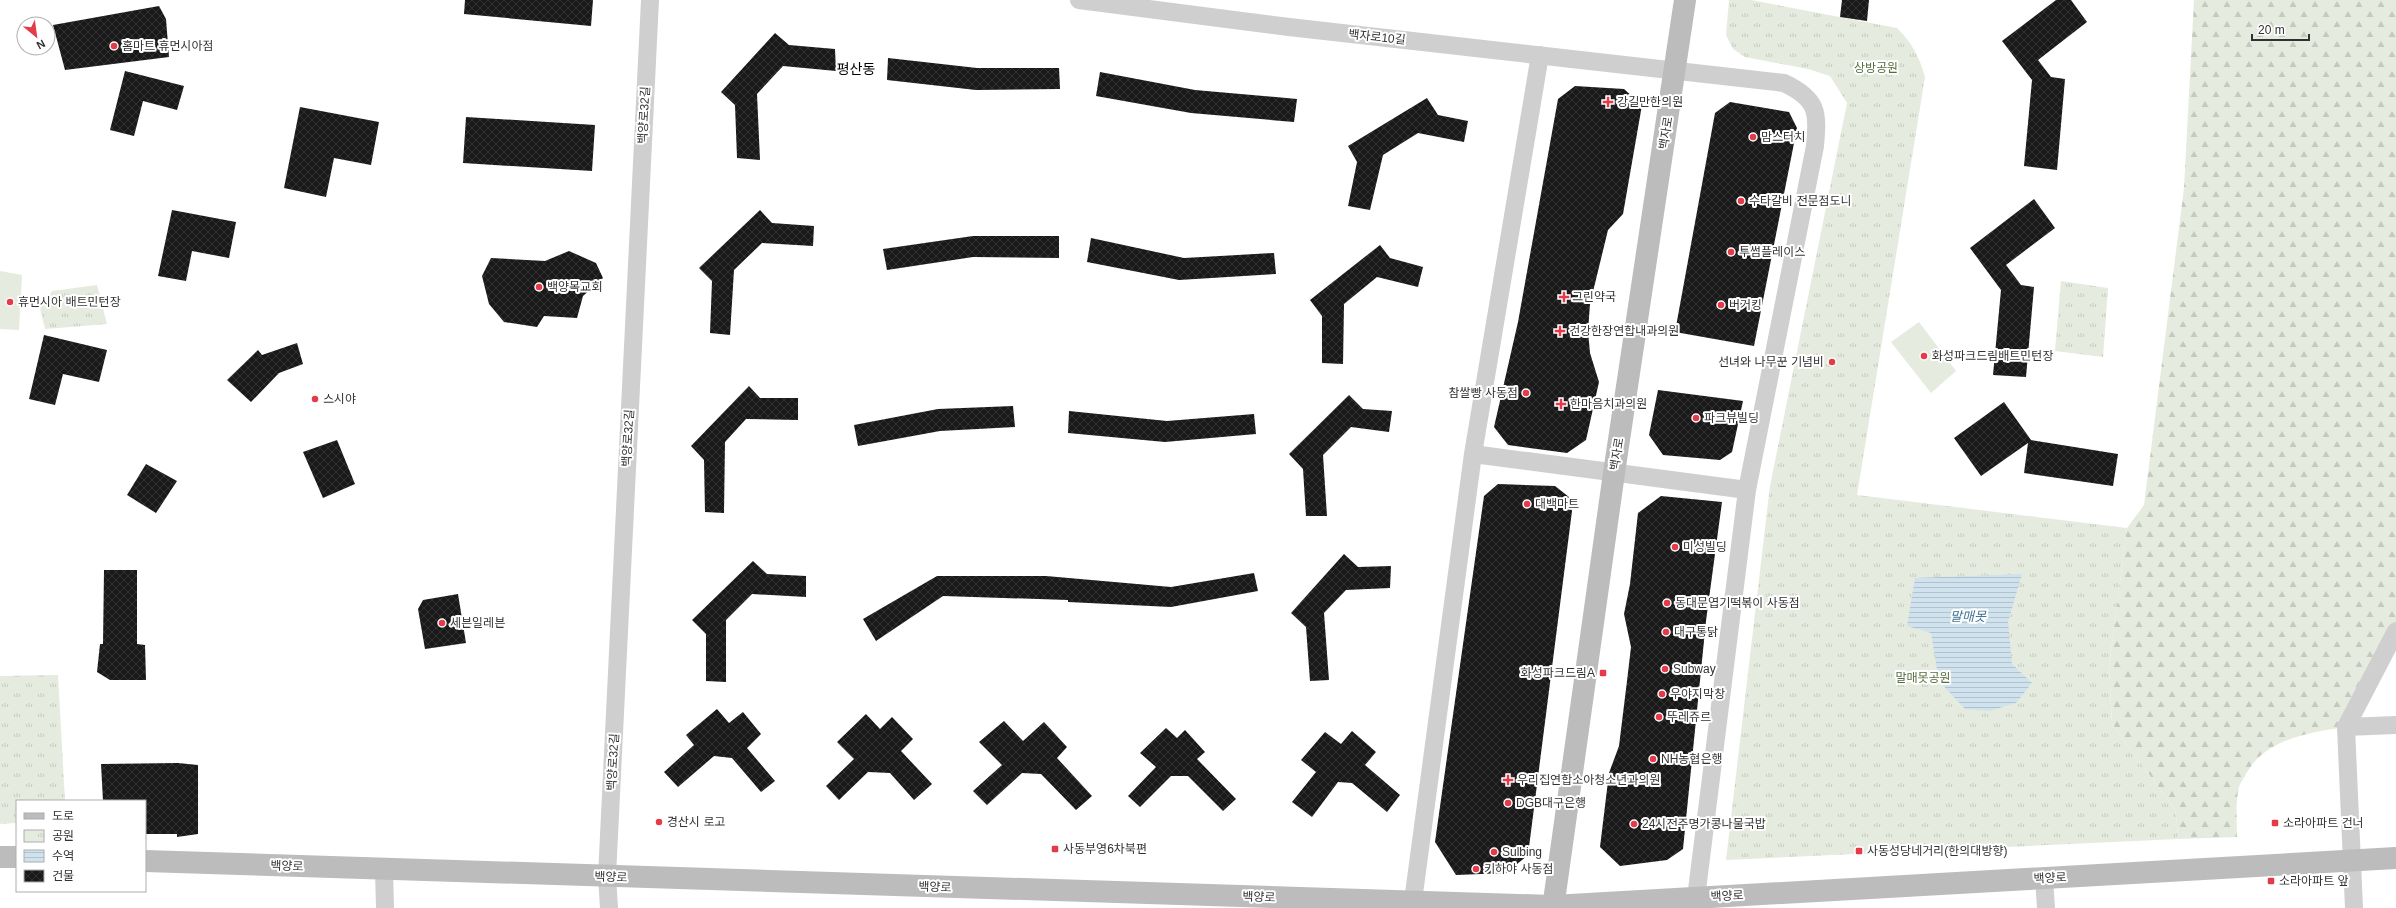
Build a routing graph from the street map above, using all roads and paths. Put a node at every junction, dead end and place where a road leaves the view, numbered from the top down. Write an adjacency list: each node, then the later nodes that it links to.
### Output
1 (650, 0): 18 (street, 백양로32길)
2 (1079, 0): 4 (street, 백자로10길)
3 (1685, 0): 5 (street, 백자로)
4 (1540, 55): 5 (street, 백자로10길); 6 (street)
5 (1676, 70): 7 (street, 백자로); 8 (street, 백자로10길)
6 (1473, 454): 7 (street); 21 (street)
7 (1614, 473): 8 (street); 23 (street, 백자로)
8 (1747, 490): 20 (street, 백자로10길)
9 (2396, 631): 11 (street)
10 (2396, 725): 11 (street)
11 (2346, 727): 16 (street)
12 (0, 857): 13 (street)
13 (16, 857)
14 (2396, 858): 16 (street, 백양로)
15 (146, 861): 17 (street, 백양로)
16 (2352, 861): 19 (street, 백양로); 27 (street)
17 (384, 869): 18 (street, 백양로); 24 (street)
18 (607, 876): 21 (street, 백양로); 25 (street, 백양로32길)
19 (2044, 878): 22 (street, 백양로); 26 (street)
20 (1696, 898): 22 (street, 백양로); 23 (street, 백양로)
21 (1413, 901): 23 (street, 백양로)
22 (1729, 902)
23 (1553, 907)
24 (385, 908)
25 (609, 908)
26 (2046, 908)
27 (2354, 908)

